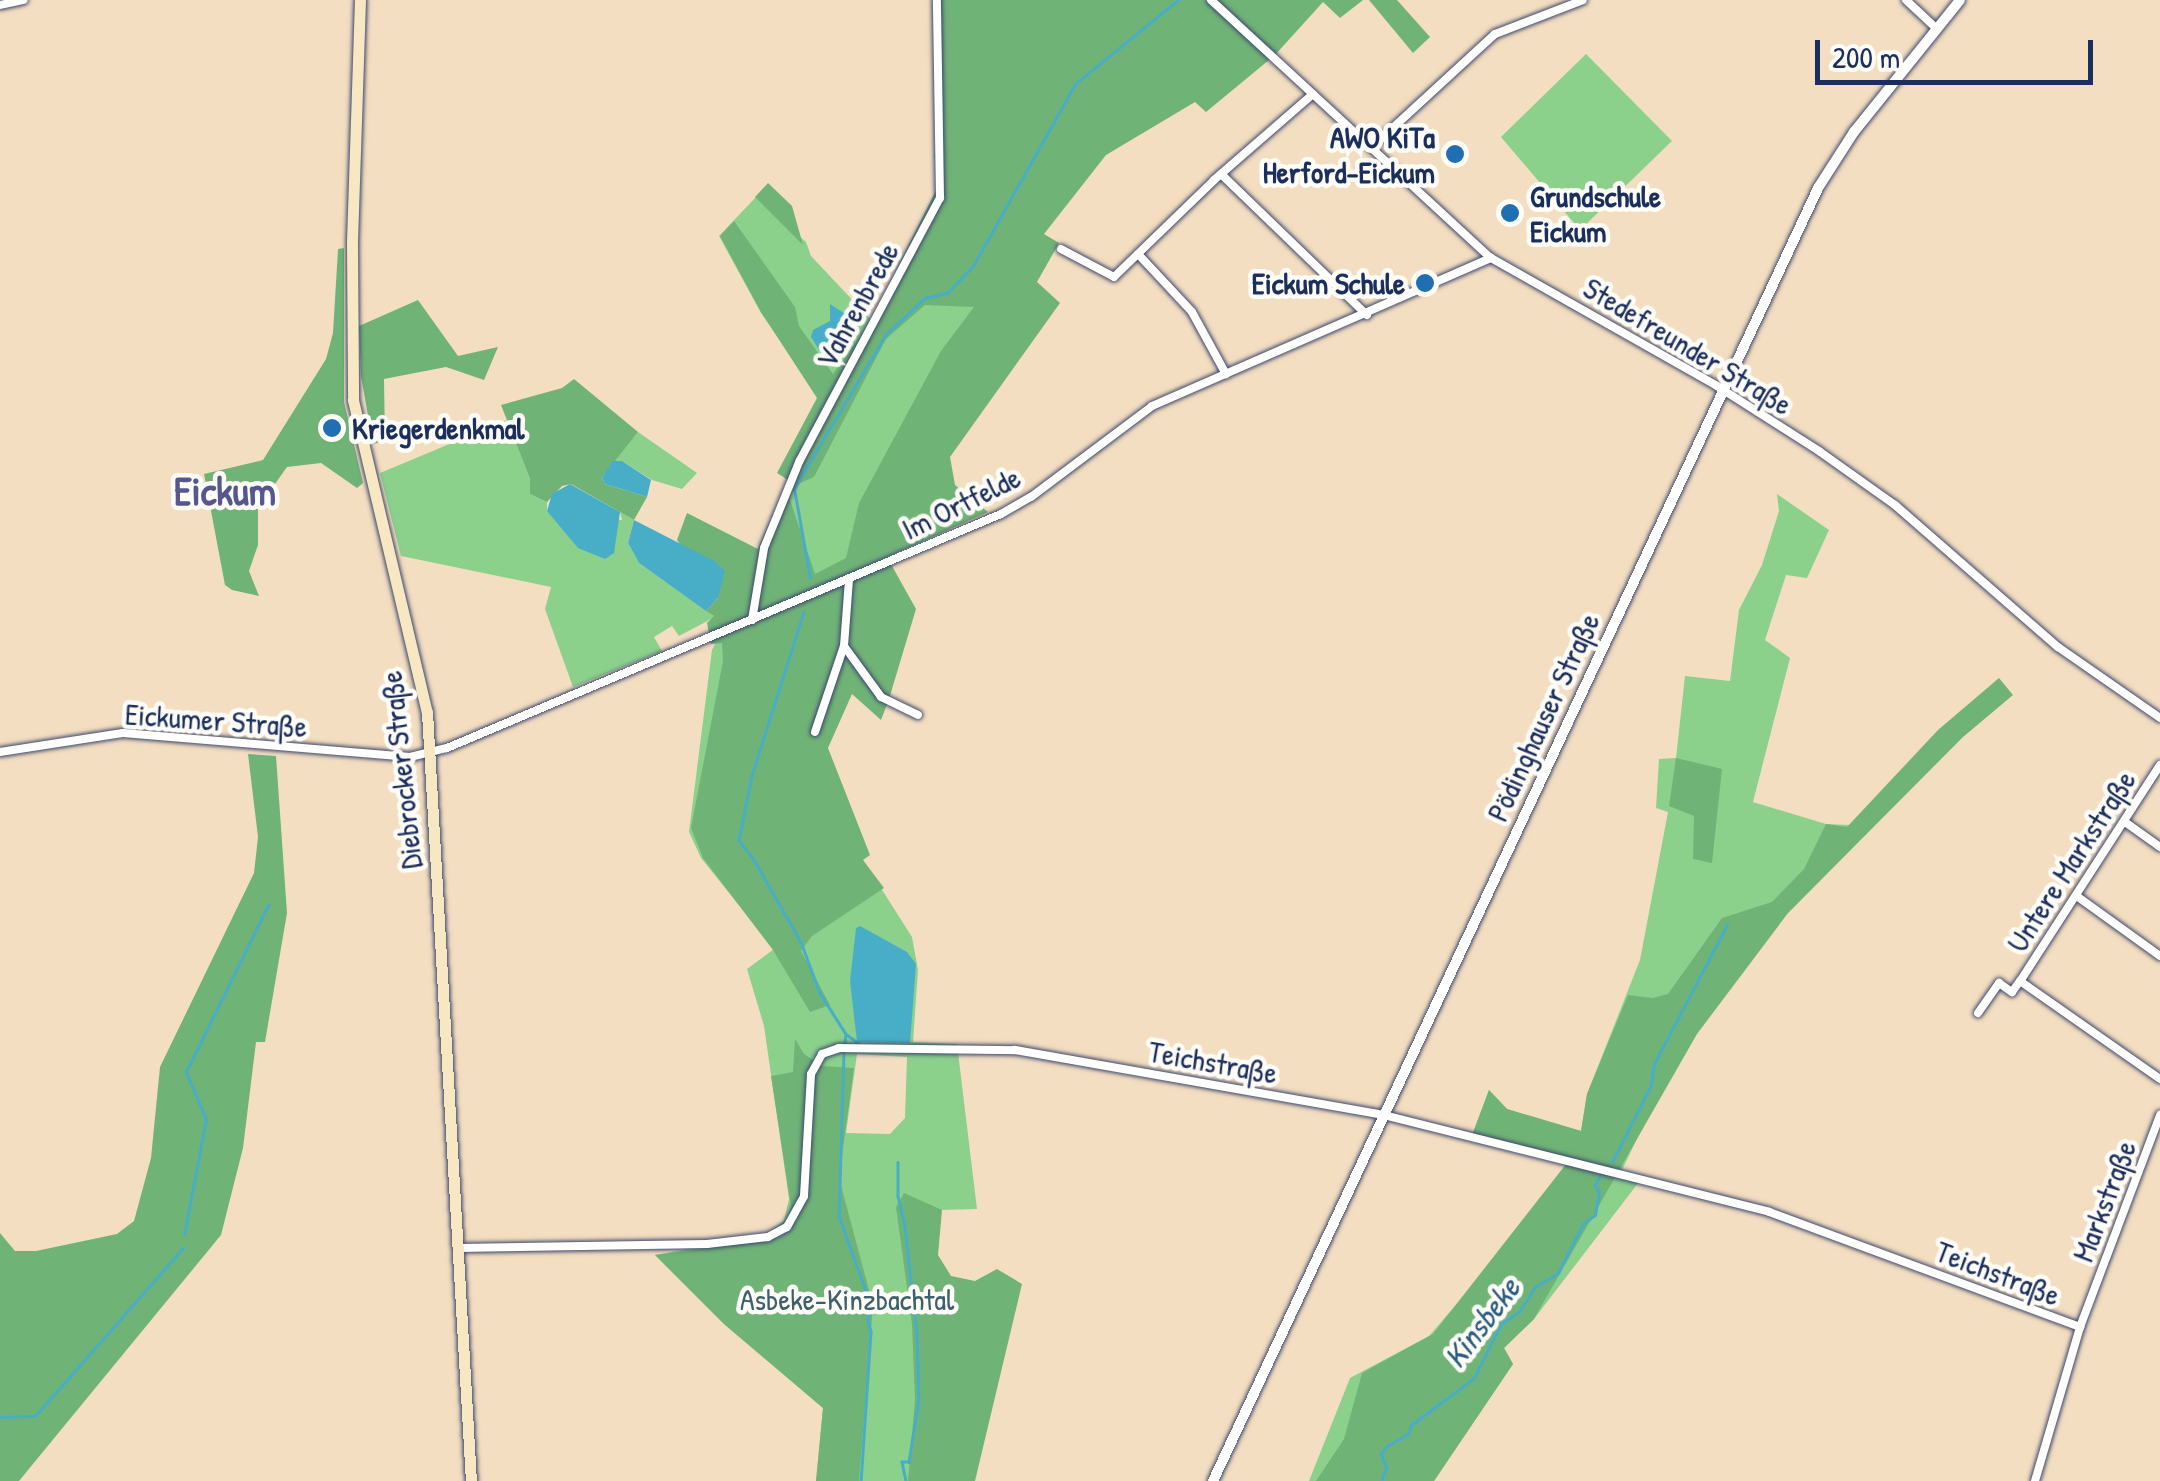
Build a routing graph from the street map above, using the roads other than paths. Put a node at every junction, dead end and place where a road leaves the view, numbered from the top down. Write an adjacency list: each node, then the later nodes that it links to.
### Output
1 (23, 0): 8 (street)
2 (360, 0): 26 (main road, Diebrocker Straße)
3 (937, 0): 20 (street, Vahrenbrede)
4 (1210, 0): 10 (street, Stedefreunder Straße)
5 (1583, 0): 11 (street)
6 (1906, 0): 9 (street)
7 (1960, 0): 9 (street, Pödinghauser Straße)
8 (0, 5)
9 (1937, 29): 18 (street, Pödinghauser Straße)
10 (1313, 94): 11 (street, Stedefreunder Straße); 12 (street)
11 (1372, 147): 15 (street, Stedefreunder Straße)
12 (1221, 174): 14 (street); 16 (street)
13 (1061, 248): 14 (street)
14 (1138, 254): 17 (street)
15 (1492, 258): 16 (street, Im Ortfelde); 18 (street, Stedefreunder Straße)
16 (1367, 314): 17 (street, Im Ortfelde)
17 (1226, 374): 19 (street, Im Ortfelde)
18 (1723, 390): 23 (street, Stedefreunder Straße); 35 (street, Pödinghauser Straße)
19 (849, 580): 20 (street, Im Ortfelde); 21 (street)
20 (752, 620): 26 (street, Im Ortfelde)
21 (844, 646): 22 (street); 24 (street)
22 (918, 715)
23 (2160, 718)
24 (815, 732)
25 (0, 752): 26 (street, Eickumer Straße)
26 (430, 752): 37 (main road, Diebrocker Straße)
27 (2160, 765): 28 (street, Untere Markstraße)
28 (2125, 822): 29 (street); 30 (street, Untere Markstraße)
29 (2160, 847)
30 (2078, 898): 31 (street); 32 (street, Untere Markstraße)
31 (2160, 956)
32 (2020, 981): 33 (street, Untere Markstraße); 34 (street, Untere Markstraße)
33 (1978, 1014)
34 (2160, 1079)
35 (1384, 1115): 37 (street, Teichstraße); 38 (street, Teichstraße); 40 (street, Pödinghauser Straße)
36 (2160, 1116): 38 (street, Markstraße)
37 (458, 1248): 39 (main road, Diebrocker Straße)
38 (2080, 1328): 41 (street, Markstraße)
39 (471, 1481)
40 (1213, 1481)
41 (2034, 1481)

